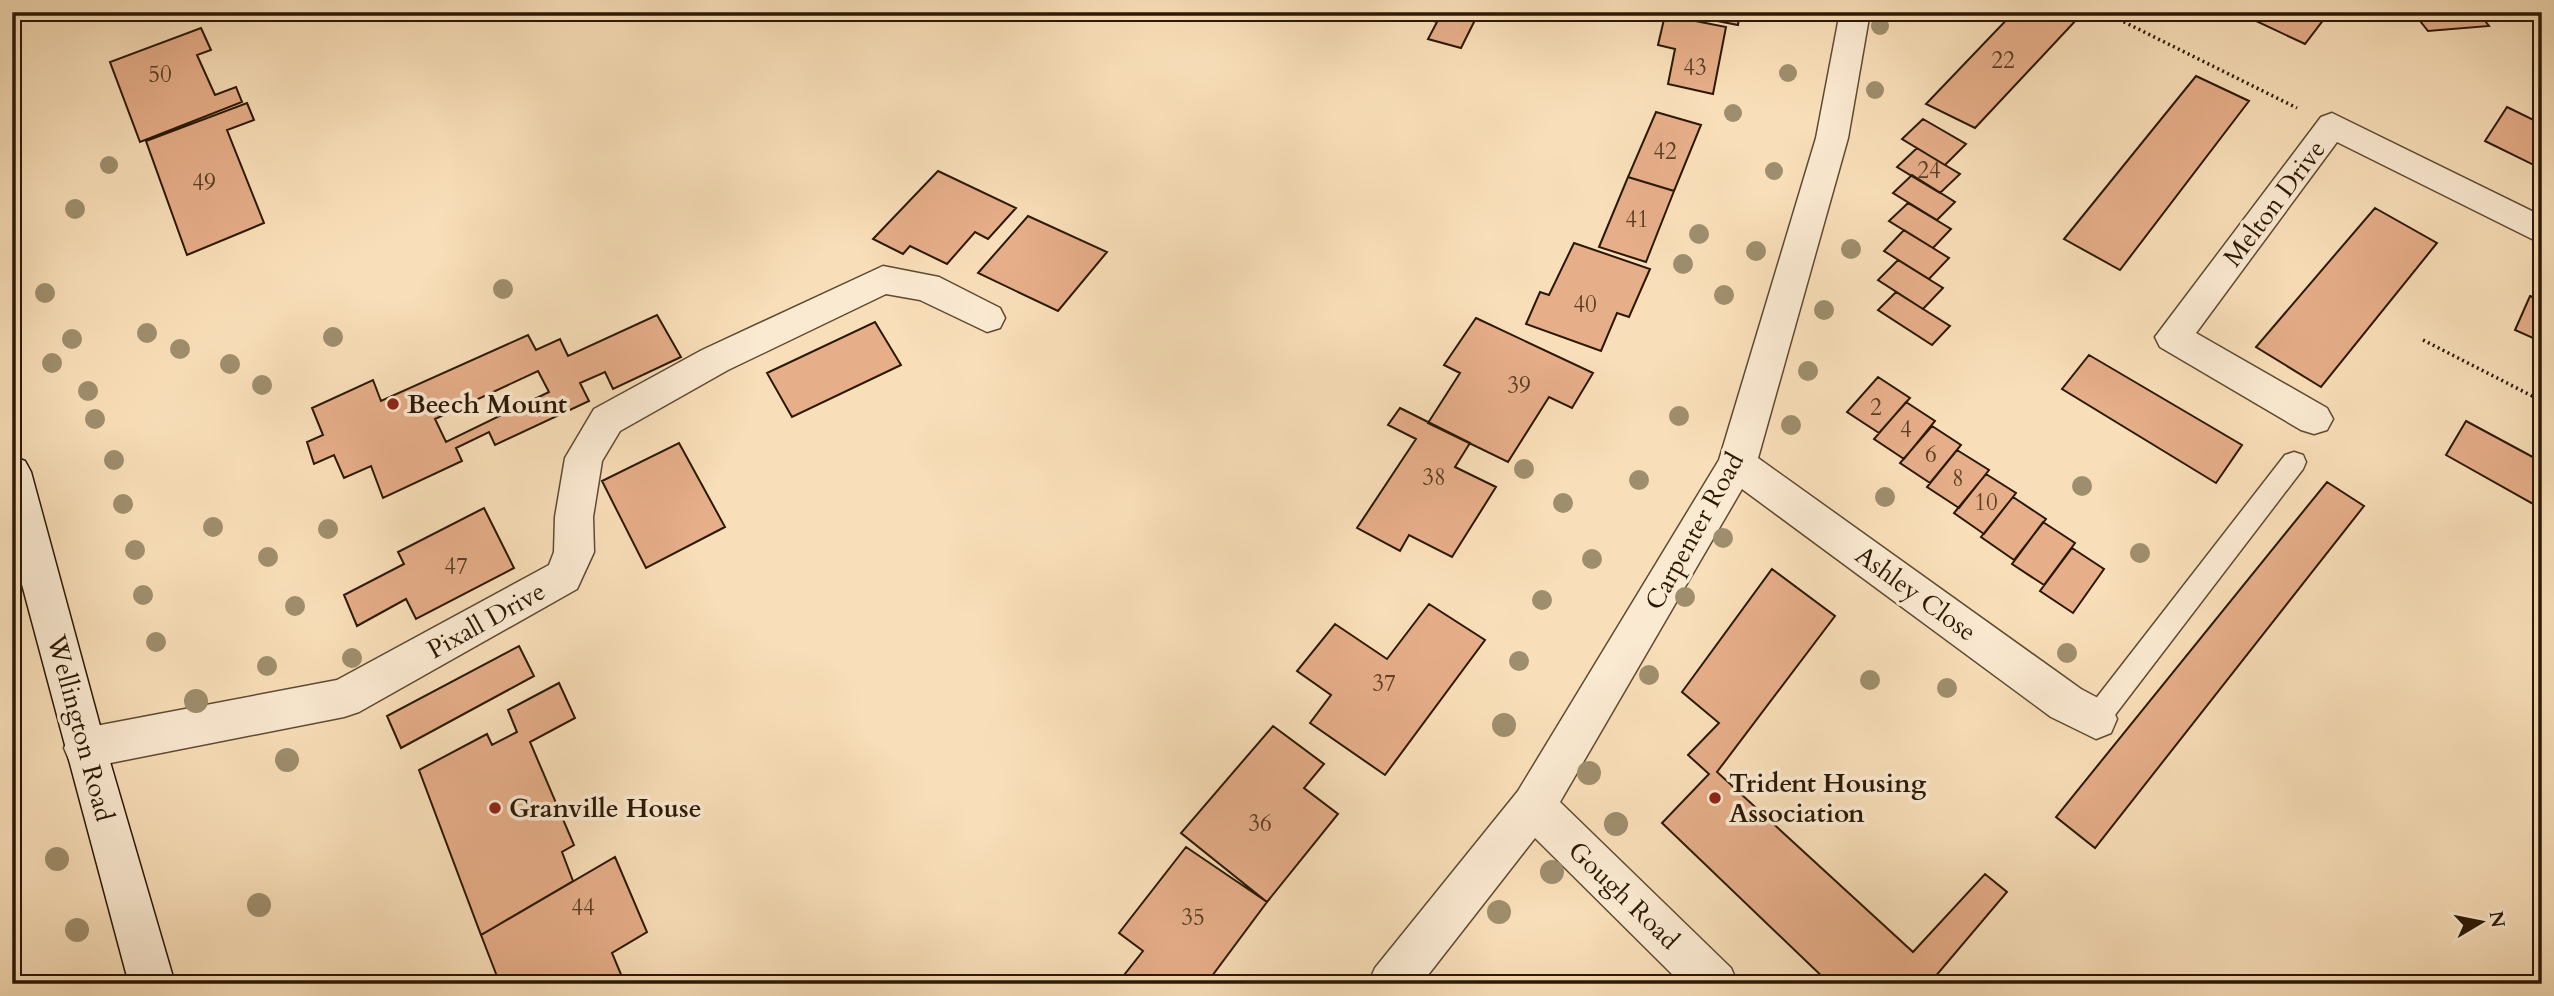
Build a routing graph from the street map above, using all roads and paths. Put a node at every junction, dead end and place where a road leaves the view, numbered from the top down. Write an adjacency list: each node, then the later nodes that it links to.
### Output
1 (1855, 12): 10 (street, Carpenter Road)
2 (2104, 12): 3 (path)
3 (2332, 125): 4 (street, Melton Drive); 8 (street, Melton Drive)
4 (2542, 231)
5 (988, 318): 13 (street, Pixall Drive)
6 (2423, 340): 7 (path)
7 (2542, 401)
8 (2314, 419)
9 (2294, 462): 12 (lane)
10 (1737, 464): 12 (street, Ashley Close); 14 (street, Carpenter Road)
11 (12, 472): 13 (street, Wellington Road)
12 (2096, 719)
13 (85, 748): 15 (street, Wellington Road)
14 (1533, 806): 16 (street, Carpenter Road); 17 (street, Gough Road)
15 (152, 984)
16 (1391, 984)
17 (1715, 984)

